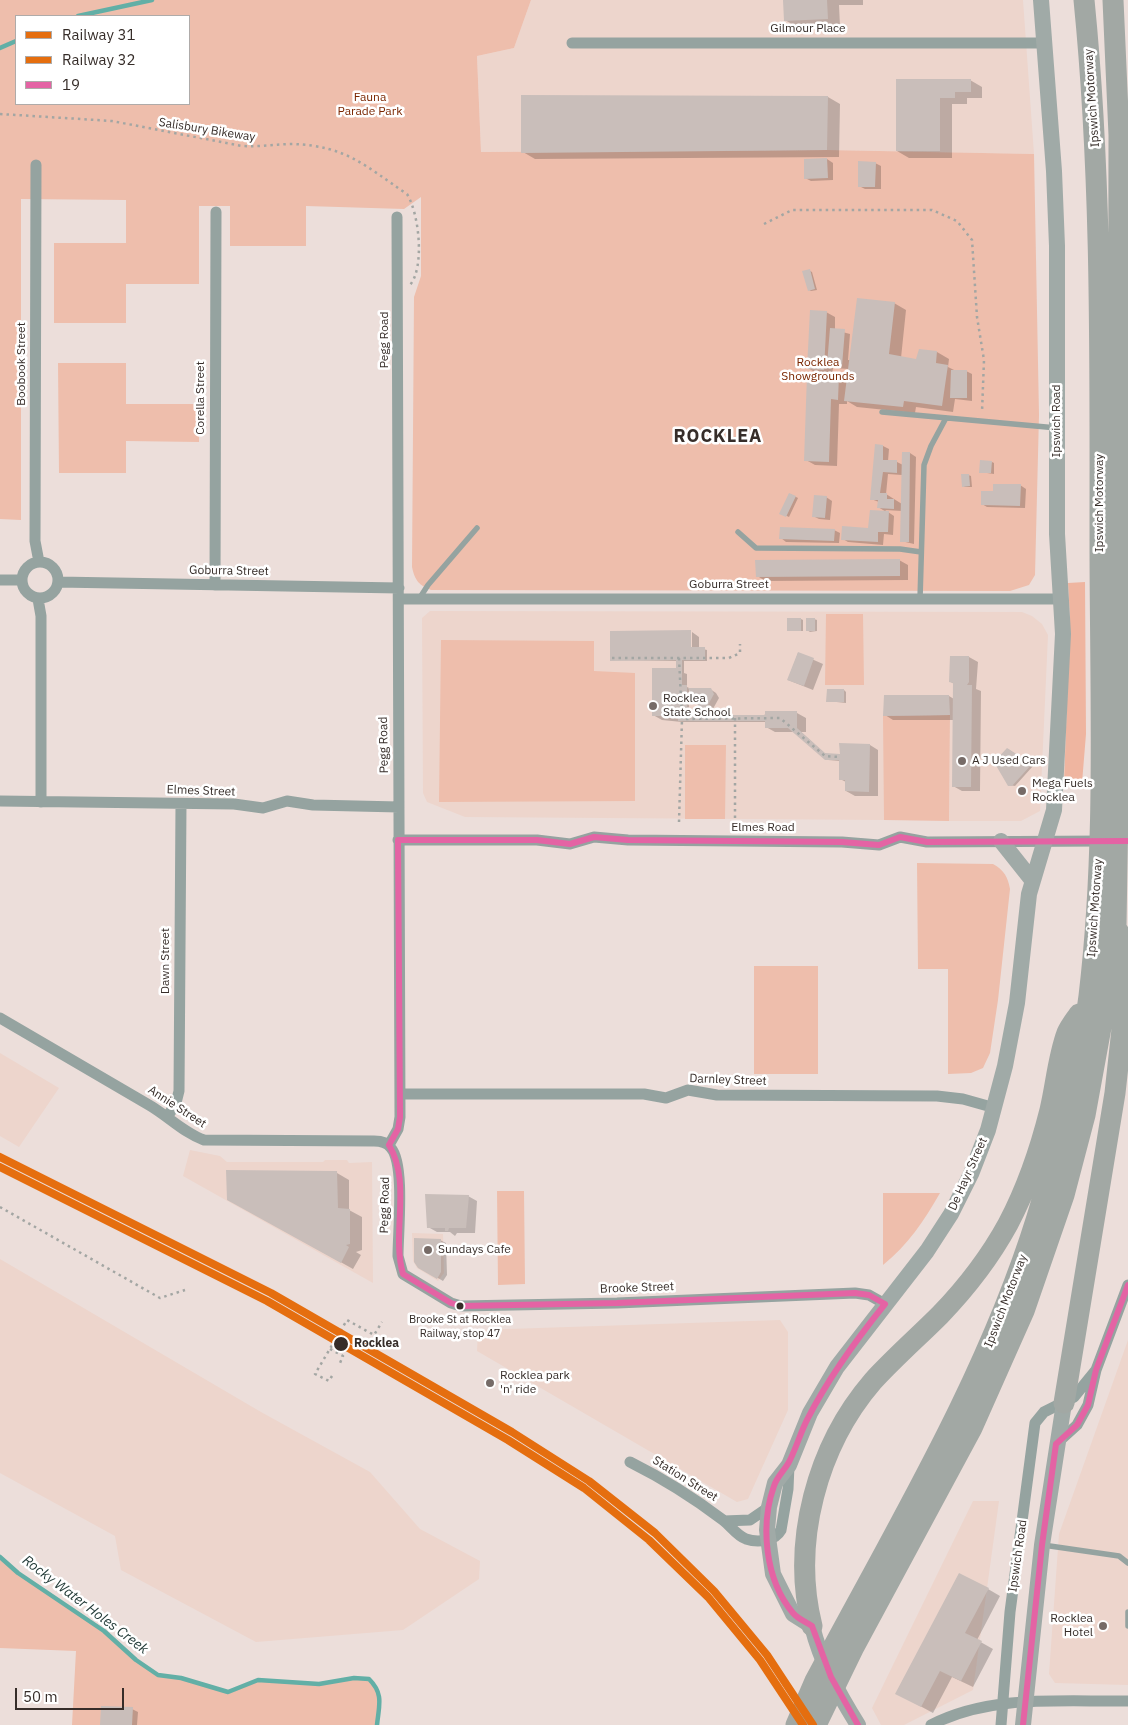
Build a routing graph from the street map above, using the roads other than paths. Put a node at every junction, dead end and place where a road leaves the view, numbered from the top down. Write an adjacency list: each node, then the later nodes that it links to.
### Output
1 (1041, 0): 5 (street, Ipswich Road)
2 (1084, 0): 28 (highway, Ipswich Motorway)
3 (1113, 0): 28 (highway, Ipswich Motorway)
4 (572, 43): 5 (street, Gilmour Place)
5 (1045, 43): 11 (street, Ipswich Road)
6 (36, 165): 15 (street, Boobook Street)
7 (216, 212): 19 (street, Corella Street)
8 (397, 216): 20 (street, Pegg Road)
9 (882, 412): 10 (lane)
10 (946, 418): 11 (lane); 14 (lane)
11 (1057, 428): 24 (street, Ipswich Road)
12 (478, 528): 22 (lane)
13 (738, 532): 14 (lane)
14 (921, 552): 23 (lane)
15 (39, 562): 17 (street); 18 (street)
16 (0, 580): 17 (street)
17 (21, 580): 21 (street)
18 (58, 582): 19 (street, Goburra Street); 21 (street)
19 (215, 585): 20 (street, Goburra Street)
20 (399, 594): 22 (street, Goburra Street); 29 (street, Pegg Road)
21 (38, 598): 26 (street)
22 (419, 599): 23 (street, Goburra Street)
23 (920, 599): 24 (street, Goburra Street)
24 (1060, 599): 32 (street, Ipswich Road)
25 (0, 801): 26 (street, Elmes Street)
26 (41, 802): 27 (street, Elmes Street)
27 (181, 804): 29 (street, Elmes Street); 41 (street, Dawn Street)
28 (1109, 804): 34 (highway, Ipswich Motorway)
29 (399, 807): 30 (street, Pegg Road)
30 (398, 840): 31 (street, Elmes Road); 39 (street, Pegg Road)
31 (1001, 841): 32 (street, Elmes Road); 35 (street)
32 (1045, 841): 33 (street, Elmes Road); 35 (street, De Hayr Street)
33 (1128, 841)
34 (1108, 870): 36 (highway, Ipswich Motorway); 37 (highway, Ipswich Motorway)
35 (1032, 880): 40 (street, De Hayr Street)
36 (1116, 926): 47 (highway); 63 (highway, Ipswich Motorway)
37 (1089, 999): 57 (highway); 62 (highway, Ipswich Motorway)
38 (0, 1018): 41 (street, Annie Street)
39 (400, 1094): 40 (street, Darnley Street); 42 (street, Pegg Road)
40 (995, 1108): 45 (street, De Hayr Street)
41 (168, 1116): 42 (street, Annie Street)
42 (389, 1145): 43 (street, Pegg Road)
43 (400, 1268): 45 (street, Brooke Street)
44 (1128, 1285): 46 (street, Ipswich Road)
45 (885, 1304): 50 (street, De Hayr Street)
46 (1096, 1370): 47 (street, Ipswich Road); 48 (street, Ipswich Road)
47 (1064, 1403): 48 (street, Ipswich Road); 61 (street, Ipswich Road)
48 (1056, 1444): 54 (street, Ipswich Road)
49 (630, 1462): 52 (street, Station Street)
50 (789, 1465): 51 (street, De Hayr Street); 53 (street, De Hayr Street)
51 (769, 1507): 52 (street); 53 (street, De Hayr Street)
52 (724, 1521): 53 (street, Station Street)
53 (768, 1540): 57 (street, De Hayr Street)
54 (1042, 1545): 55 (lane); 60 (street, Ipswich Road)
55 (1128, 1563)
56 (1128, 1612): 58 (lane)
57 (812, 1626): 64 (street)
58 (1128, 1626)
59 (1128, 1701): 60 (street)
60 (1025, 1702): 61 (street); 67 (street, Ipswich Road)
61 (1002, 1704): 65 (street); 66 (street, Ipswich Road)
62 (796, 1725)
63 (816, 1725)
64 (858, 1725)
65 (931, 1725)
66 (1001, 1725)
67 (1023, 1725)

